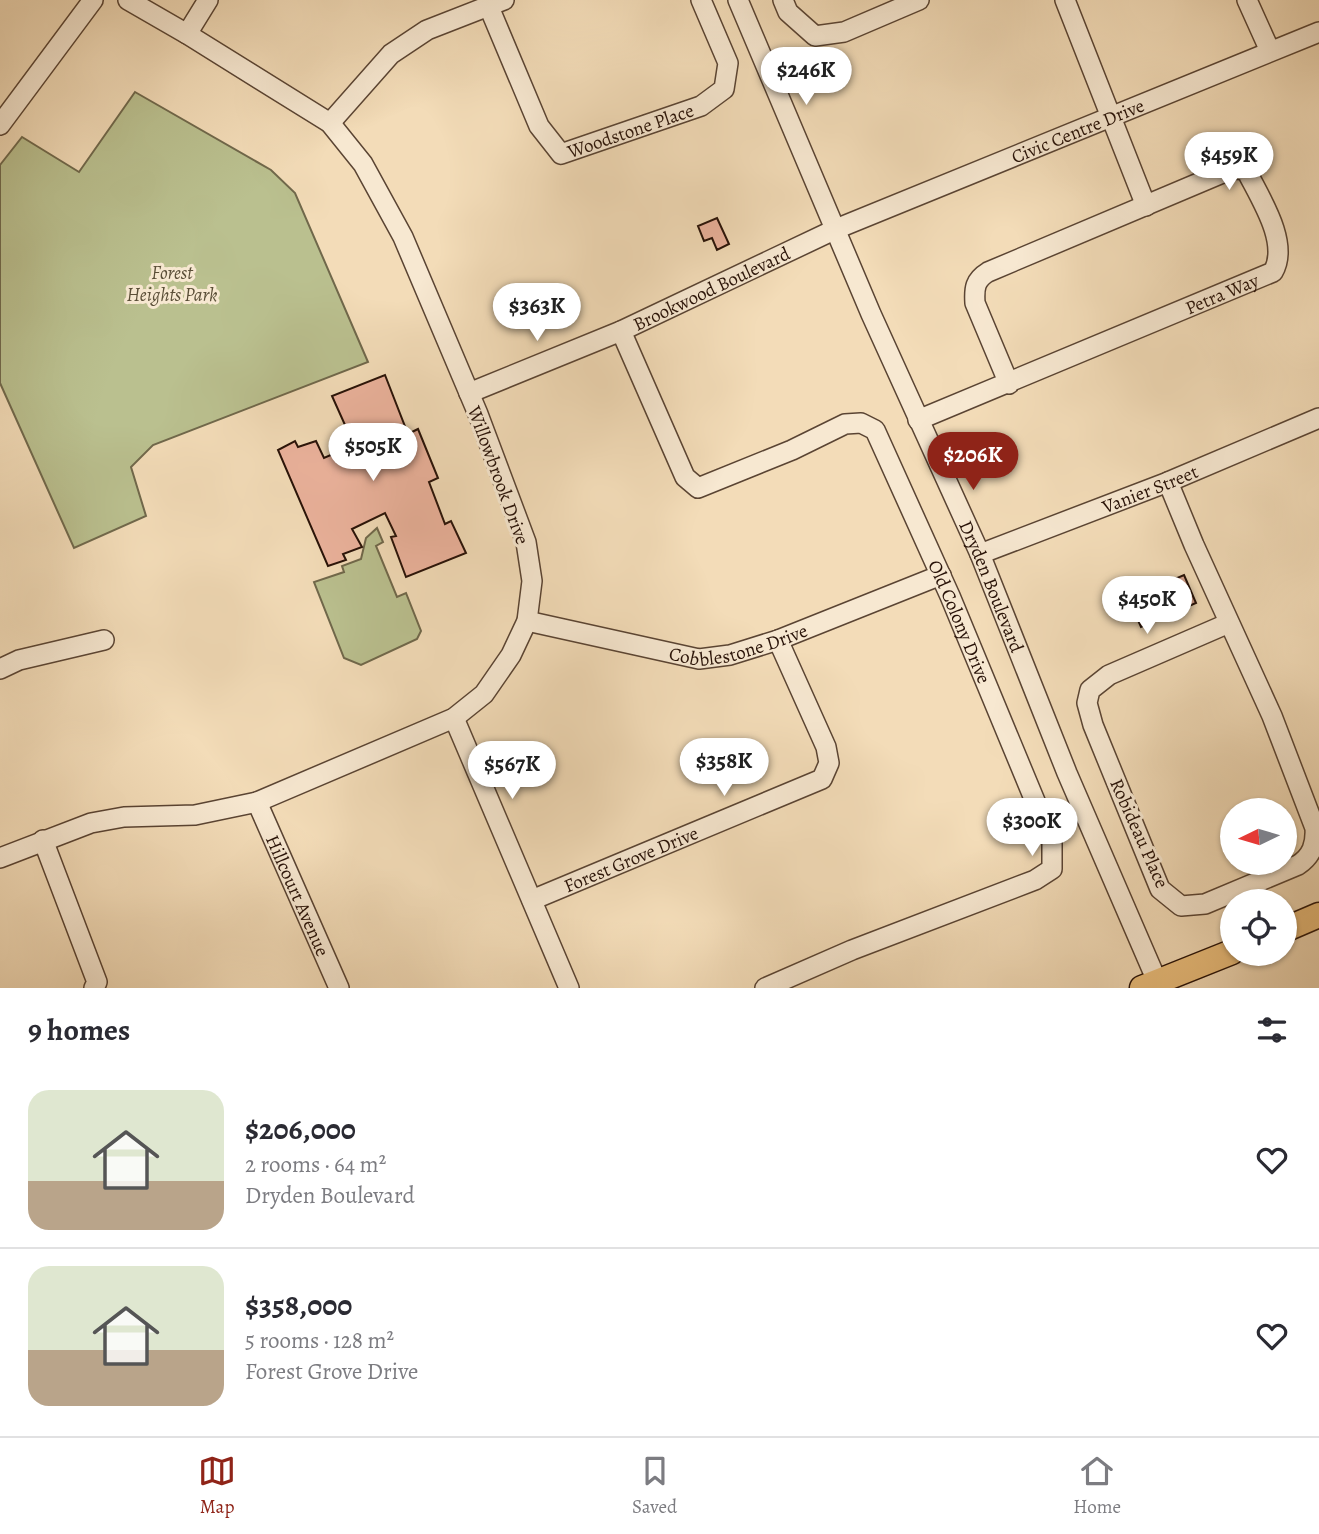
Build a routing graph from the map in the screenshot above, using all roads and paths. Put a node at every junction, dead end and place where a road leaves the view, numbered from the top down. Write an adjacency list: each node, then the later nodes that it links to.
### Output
1 (93, 0): 14 (street)
2 (128, 0): 12 (street, Willowbrook Drive)
3 (208, 0): 12 (street)
4 (701, 0): 10 (street, Woodstone Place)
5 (738, 0): 18 (street, Dryden Boulevard)
6 (783, 0): 7 (street)
7 (919, 0)
8 (1065, 0): 15 (street)
9 (1247, 0): 13 (street)
10 (496, 3): 16 (street, Woodstone Place)
11 (1319, 32): 13 (street, Civic Centre Drive)
12 (187, 34): 16 (street, Willowbrook Drive)
13 (1270, 51): 15 (street, Civic Centre Drive)
14 (3, 113)
15 (1111, 116): 17 (street); 18 (street, Civic Centre Drive)
16 (330, 123): 21 (street, Willowbrook Drive)
17 (1146, 206): 20 (street, Petra Way); 20 (street, Petra Way)
18 (836, 229): 19 (street, Brookwood Boulevard); 23 (street, Dryden Boulevard)
19 (621, 331): 21 (street, Brookwood Boulevard); 26 (street, Old Colony Drive)
20 (1009, 384): 23 (street, Petra Way)
21 (469, 393): 27 (street, Willowbrook Drive)
22 (1319, 418): 24 (street, Vanier Street)
23 (918, 420): 25 (street, Dryden Boulevard)
24 (1168, 482): 25 (street, Vanier Street); 28 (street, Robideau Place)
25 (980, 554): 40 (street, Dryden Boulevard)
26 (941, 575): 30 (street, Cobblestone Drive); 44 (street, Old Colony Drive)
27 (527, 621): 30 (street, Cobblestone Drive); 32 (street, Willowbrook Drive)
28 (1229, 623): 28 (street, Robideau Place)
29 (104, 640): 31 (street)
30 (778, 640): 36 (street, Forest Grove Drive)
31 (0, 669)
32 (454, 718): 33 (street, Willowbrook Drive); 36 (street)
33 (257, 802): 34 (street, Willowbrook Drive); 42 (street, Hillcourt Avenue)
34 (43, 840): 35 (street, Willowbrook Drive); 41 (street)
35 (0, 858)
36 (533, 900): 43 (street)
37 (1319, 915): 38 (main road)
38 (1297, 924)
39 (1220, 957): 40 (main road)
40 (1154, 986)
41 (94, 988)
42 (339, 988)
43 (569, 988)
44 (765, 988)

